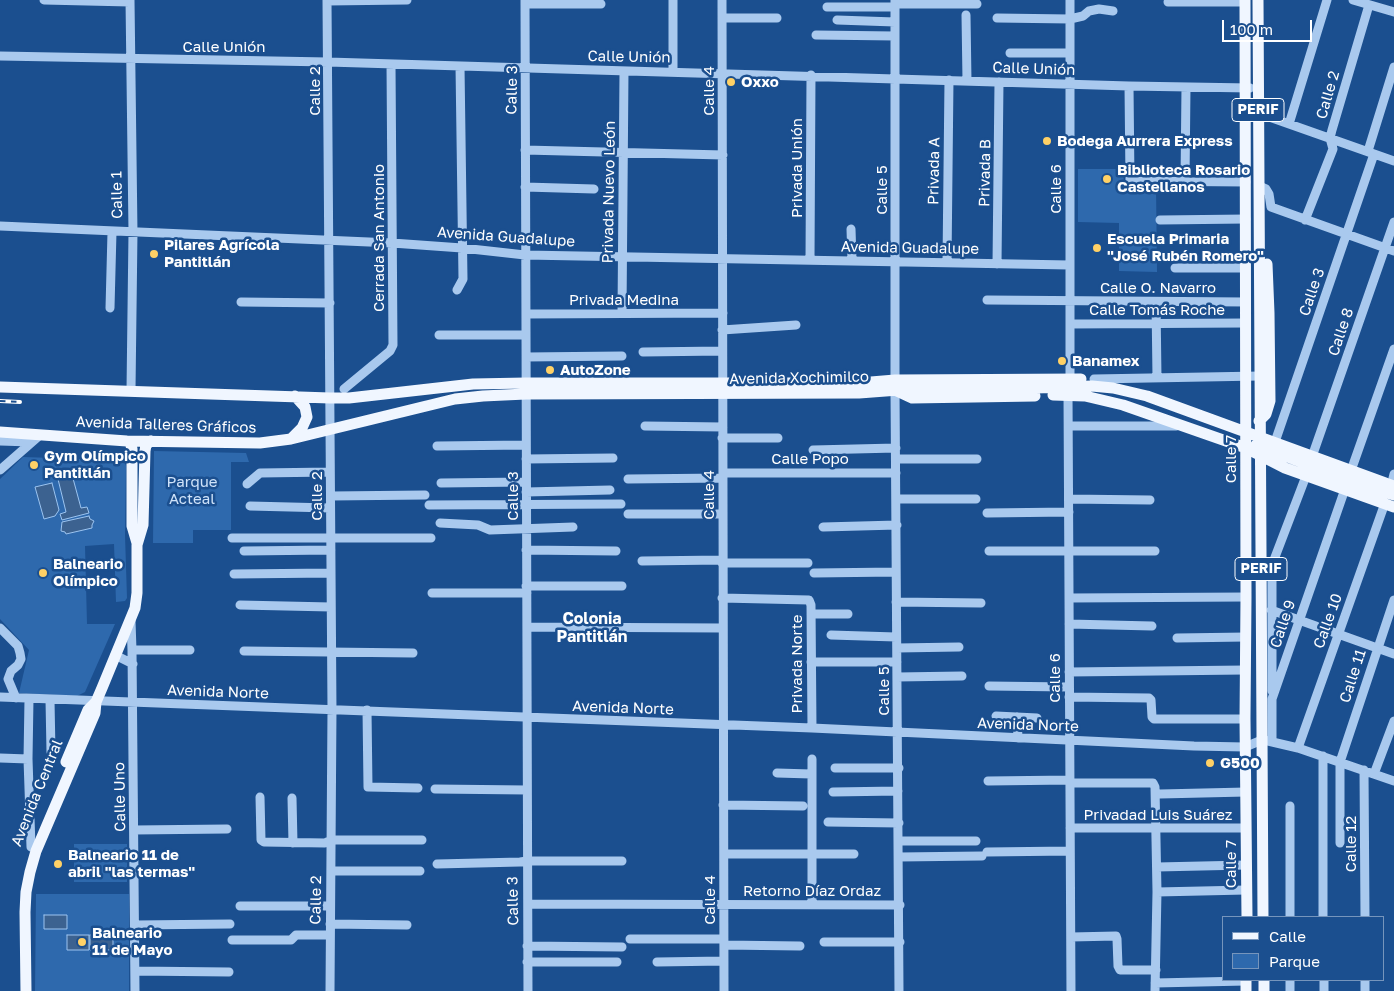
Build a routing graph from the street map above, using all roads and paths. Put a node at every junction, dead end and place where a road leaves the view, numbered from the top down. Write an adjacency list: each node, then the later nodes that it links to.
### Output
1 (44, 0): 10 (street)
2 (328, 0): 3 (street); 34 (street, Calle 2)
3 (407, 0)
4 (673, 0): 40 (street)
5 (722, 0): 22 (street, Calle 4)
6 (1070, 0): 25 (street, Calle 6)
7 (1258, 0): 51 (main road, Calle 7 / PERIF)
8 (1327, 0): 54 (street)
9 (1353, 0): 17 (street)
10 (130, 1): 33 (street, Calle 1)
11 (1245, 1): 13 (street); 50 (main road, Calle 7 / PERIF)
12 (525, 2): 14 (street); 38 (street, Calle 3)
13 (1168, 2)
14 (601, 4)
15 (895, 4): 16 (street); 18 (street); 27 (street, Calle 5)
16 (977, 4)
17 (1369, 5): 20 (street); 55 (street, Calle 2)
18 (828, 6)
19 (1113, 11): 25 (street)
20 (1394, 12)
21 (966, 15): 45 (street)
22 (722, 18): 23 (street); 41 (street, Calle 4)
23 (777, 18)
24 (997, 18): 25 (street)
25 (1070, 19): 31 (street, Calle 6)
26 (837, 20): 27 (street)
27 (895, 22): 29 (street, Calle 5)
28 (816, 35): 29 (street)
29 (895, 36): 43 (street, Calle 5)
30 (1010, 53): 31 (street)
31 (1069, 53): 47 (street, Calle 6)
32 (0, 56): 33 (street, Calle Unión)
33 (130, 59): 34 (street, Calle Unión); 74 (street, Calle 1)
34 (328, 62): 35 (street, Calle Unión); 76 (street, Calle 2)
35 (391, 64): 36 (street, Calle Unión); 77 (street, Cerrada San Antonio)
36 (460, 66): 38 (street, Calle Unión); 78 (street)
37 (1394, 67): 58 (street, Calle 3)
38 (526, 68): 39 (street, Calle Unión); 56 (street, Calle 3)
39 (624, 71): 40 (street, Calle Unión); 57 (street, Privada Nuevo León)
40 (673, 72): 41 (street, Calle Unión)
41 (723, 73): 42 (street, Calle Unión); 59 (street, Calle 4)
42 (811, 76): 43 (street, Calle Unión); 83 (street, Privada Unión)
43 (896, 78): 44 (street, Calle Unión); 85 (street, Calle 5)
44 (950, 80): 45 (street, Calle Unión); 86 (street, Privada A)
45 (966, 81): 46 (street, Calle Unión)
46 (1000, 82): 47 (street, Calle Unión); 87 (street, Privada B)
47 (1070, 84): 48 (street, Calle Unión); 88 (street, Calle 6)
48 (1129, 86): 49 (street, Calle Unión); 61 (street)
49 (1186, 87): 50 (street, Calle Unión); 61 (street)
50 (1245, 88): 51 (street, Calle Unión); 52 (main road, Calle 7 / PERIF)
51 (1258, 88): 53 (main road, Calle 7 / PERIF)
52 (1245, 111): 53 (street); 62 (main road, Calle 7 / PERIF)
53 (1258, 113): 54 (street); 63 (main road, Calle 7 / PERIF)
54 (1289, 124): 55 (street)
55 (1330, 138): 58 (street); 69 (street, Calle 2)
56 (525, 150): 57 (street); 64 (street, Calle 3)
57 (623, 153): 59 (street); 81 (street, Privada Nuevo León)
58 (1371, 153): 60 (street); 75 (street, Calle 3)
59 (723, 155): 82 (street, Calle 4)
60 (1394, 160)
61 (1185, 182): 62 (street)
62 (1246, 182): 66 (main road, Calle 7 / PERIF)
63 (1259, 186): 68 (main road, Calle 7 / PERIF); 69 (street)
64 (525, 187): 65 (street); 80 (street, Calle 3)
65 (594, 189)
66 (1246, 219): 67 (street); 90 (main road, Calle 7 / PERIF)
67 (1160, 220)
68 (1259, 220): 115 (main road, Calle 7 / PERIF); 132 (main road)
69 (1305, 220): 75 (street)
70 (1394, 222): 79 (street, Calle 8)
71 (0, 226): 73 (street, Avenida Guadalupe)
72 (852, 230): 84 (street)
73 (112, 232): 74 (street, Avenida Guadalupe); 98 (street)
74 (132, 232): 76 (street, Avenida Guadalupe); 124 (street, Calle 1)
75 (1346, 234): 79 (street); 142 (street, Calle 3)
76 (330, 240): 77 (street, Avenida Guadalupe); 97 (street, Calle 2)
77 (392, 243): 78 (street, Avenida Guadalupe); 121 (street, Cerrada San Antonio)
78 (462, 248): 80 (street, Avenida Guadalupe); 91 (street)
79 (1390, 249): 151 (street, Calle 8)
80 (525, 255): 81 (street, Avenida Guadalupe); 101 (street, Calle 3)
81 (622, 257): 82 (street, Avenida Guadalupe); 99 (street, Privada Nuevo León)
82 (722, 259): 83 (street, Avenida Guadalupe); 100 (street, Calle 4)
83 (810, 260): 84 (street, Avenida Guadalupe)
84 (852, 260): 85 (street, Avenida Guadalupe)
85 (895, 261): 86 (street, Avenida Guadalupe); 119 (street, Calle 5)
86 (947, 262): 87 (street, Avenida Guadalupe)
87 (997, 264): 88 (street, Avenida Guadalupe)
88 (1070, 265): 93 (street, Calle 6)
89 (1175, 268): 90 (street)
90 (1246, 268): 96 (main road, Calle 7 / PERIF)
91 (457, 290)
92 (987, 300): 93 (street, Calle O. Navarro)
93 (1070, 301): 95 (street, Calle O. Navarro); 103 (street, Calle 6)
94 (241, 302): 97 (street)
95 (1156, 302): 96 (street, Calle O. Navarro); 104 (street)
96 (1246, 302): 102 (main road, Calle 7 / PERIF)
97 (330, 303): 127 (street, Calle 2)
98 (110, 308)
99 (622, 313): 100 (street, Privada Medina); 101 (street, Privada Medina)
100 (723, 313): 106 (street, Calle 4)
101 (526, 314): 108 (street, Calle 3)
102 (1245, 323): 104 (street, Calle Tomás Roche); 114 (main road, Calle 7 / PERIF)
103 (1070, 324): 104 (street, Calle Tomás Roche); 117 (street, Calle 6)
104 (1157, 324): 116 (street)
105 (796, 325): 106 (street)
106 (722, 330): 111 (street, Calle 4)
107 (439, 335): 108 (street)
108 (525, 335): 113 (street, Calle 3)
109 (1394, 349): 159 (street)
110 (643, 352): 111 (street)
111 (722, 352): 123 (street, Calle 4)
112 (622, 356): 113 (street)
113 (526, 357): 122 (street, Calle 3)
114 (1246, 376): 115 (street, Avenida Xochimilco); 116 (street, Avenida Xochimilco); 132 (main road, Calle 7 / PERIF)
115 (1260, 376): 128 (main road, Calle 7 / PERIF)
116 (1157, 378): 118 (street, Avenida Xochimilco)
117 (1070, 379): 118 (main road, Avenida Xochimilco); 119 (main road, Avenida Xochimilco); 158 (main road)
118 (1094, 379): 132 (main road, Avenida Xochimilco)
119 (895, 385): 123 (main road, Avenida Xochimilco); 125 (main road, Avenida Xochimilco); 132 (main road); 148 (street, Calle 5)
120 (0, 387): 124 (main road)
121 (344, 389)
122 (526, 389): 123 (main road, Avenida Xochimilco); 127 (main road, Avenida Xochimilco); 134 (main road, Avenida Xochimilco); 146 (street, Calle 3)
123 (723, 389): 133 (street, Calle 4)
124 (131, 390): 126 (main road)
125 (1068, 394): 130 (street, Calle 6); 131 (main road, Avenida Xochimilco)
126 (295, 396): 127 (main road); 141 (main road)
127 (330, 398): 134 (street, Calle 2)
128 (1260, 411): 136 (main road, Calle 7 / PERIF); 142 (main road)
129 (645, 426): 133 (street)
130 (1069, 426): 131 (street); 179 (street, Calle 6)
131 (1185, 426): 139 (main road, Avenida Xochimilco)
132 (1235, 426): 136 (main road, Avenida Xochimilco); 139 (main road); 149 (main road, Calle 7 / PERIF); 167 (main road)
133 (722, 427): 137 (street, Calle 4)
134 (330, 430): 141 (main road, Avenida Talleres Gráficos); 161 (street, Calle 2)
135 (0, 432): 140 (main road, Avenida Talleres Gráficos)
136 (1260, 434): 142 (main road, Avenida Xochimilco); 152 (main road, Calle 7 / PERIF)
137 (722, 438): 138 (street); 165 (street, Calle 4)
138 (778, 438)
139 (1219, 438): 149 (main road, Avenida Xochimilco)
140 (36, 439): 143 (street); 144 (main road, Avenida Talleres Gráficos); 160 (street)
141 (290, 439): 145 (main road, Avenida Talleres Gráficos)
142 (1281, 440): 151 (main road, Avenida Xochimilco); 157 (main road)
143 (0, 441)
144 (127, 441): 145 (main road, Avenida Talleres Gráficos); 199 (main road)
145 (151, 441): 199 (main road)
146 (526, 445): 147 (street); 153 (street, Calle 3)
147 (437, 446)
148 (896, 448): 150 (street); 155 (street, Calle 5)
149 (1246, 448): 152 (main road, Avenida Xochimilco); 163 (main road, Calle 7 / PERIF)
150 (813, 450)
151 (1314, 451): 159 (main road, Avenida Xochimilco)
152 (1261, 454): 157 (main road, Avenida Xochimilco); 164 (main road, Calle 7 / PERIF)
153 (526, 458): 154 (street); 171 (street, Calle 3)
154 (613, 458)
155 (896, 459): 156 (street); 162 (street, Calle 5)
156 (977, 459)
157 (1273, 461): 166 (main road, Avenida Xochimilco)
158 (1299, 462): 175 (main road); 236 (main road)
159 (1354, 465): 167 (main road, Avenida Xochimilco)
160 (0, 470)
161 (330, 472): 170 (street); 176 (street, Calle 2)
162 (896, 473): 165 (street, Calle Popo); 177 (street, Calle 5)
163 (1246, 473): 164 (main road); 217 (main road, Calle 7 / PERIF)
164 (1261, 473): 280 (main road, Calle 7 / PERIF)
165 (723, 475): 168 (street, Calle Popo); 190 (street, Calle 4)
166 (1306, 476): 172 (main road, Avenida Xochimilco); 225 (street)
167 (1394, 479)
168 (628, 480)
169 (441, 483): 171 (street)
170 (247, 484)
171 (526, 487): 173 (street); 183 (street, Calle 3)
172 (1345, 489): 184 (main road, Avenida Xochimilco); 229 (street, Calle 9)
173 (610, 490)
174 (425, 495): 176 (street)
175 (1394, 495)
176 (331, 496): 186 (street, Calle 2)
177 (897, 499): 178 (street); 192 (street, Calle 5)
178 (976, 499)
179 (1069, 499): 180 (street); 187 (street, Calle 6)
180 (1150, 500)
181 (620, 504): 183 (street)
182 (429, 505): 183 (street)
183 (527, 505): 195 (street, Calle 3)
184 (1389, 505): 237 (street, Calle 10)
185 (250, 506): 186 (street)
186 (330, 508): 196 (street, Calle 2)
187 (1069, 512): 188 (street); 205 (street, Calle 6)
188 (987, 513)
189 (628, 514): 190 (street)
190 (723, 514): 208 (street, Calle 4)
191 (440, 522): 195 (street)
192 (897, 525): 194 (street); 210 (street, Calle 5)
193 (572, 527): 195 (street)
194 (823, 527)
195 (527, 529): 201 (street, Calle 3)
196 (331, 537): 197 (street); 198 (street); 200 (street, Calle 2)
197 (232, 538)
198 (430, 538)
199 (137, 545): 228 (main road)
200 (331, 550): 202 (street); 211 (street, Calle 2)
201 (526, 550): 203 (street); 215 (street, Calle 3)
202 (244, 551)
203 (616, 551)
204 (989, 551): 205 (street)
205 (1070, 551): 206 (street); 219 (street, Calle 6)
206 (1155, 551)
207 (642, 561): 208 (street)
208 (722, 562): 209 (street); 218 (street, Calle 4)
209 (808, 563)
210 (896, 572): 212 (street); 221 (street, Calle 5)
211 (331, 573): 213 (street); 224 (street, Calle 2)
212 (814, 573)
213 (234, 574)
214 (622, 586): 215 (street)
215 (526, 589): 216 (street); 232 (street, Calle 3)
216 (432, 594)
217 (1246, 597): 219 (street); 236 (main road, Calle 7 / PERIF)
218 (722, 598): 226 (street, Privada Norte); 234 (street, Calle 4)
219 (1070, 598): 230 (street, Calle 6)
220 (1394, 600): 242 (street, Calle 11)
221 (896, 602): 222 (street); 238 (street, Calle 5)
222 (981, 603)
223 (240, 605): 224 (street)
224 (331, 607): 246 (street, Calle 2)
225 (1271, 610): 229 (street); 263 (street)
226 (811, 614): 227 (street); 250 (street, Privada Norte)
227 (848, 614)
228 (131, 619): 243 (street, Calle Uno); 249 (main road, Avenida Central)
229 (1298, 620): 237 (street); 263 (street, Calle 9)
230 (1069, 624): 231 (street); 254 (street, Calle 6)
231 (1152, 626)
232 (527, 627): 234 (street); 271 (street, Calle 3)
233 (0, 628): 261 (street)
234 (722, 628): 275 (street, Calle 4)
235 (831, 635): 238 (street)
236 (1250, 635): 239 (street); 253 (main road, Calle 7)
237 (1338, 635): 242 (street); 282 (street, Calle 10)
238 (896, 637): 241 (street, Calle 5)
239 (1177, 638)
240 (959, 647): 241 (street)
241 (897, 648): 251 (street, Calle 5)
242 (1377, 648): 248 (street); 288 (street, Calle 11)
243 (132, 650): 244 (street); 252 (street, Calle Uno)
244 (190, 650)
245 (244, 651): 246 (street)
246 (331, 652): 247 (street); 267 (street, Calle 2)
247 (413, 653)
248 (1394, 654)
249 (115, 655): 252 (street); 265 (main road, Avenida Central)
250 (811, 662): 251 (street); 276 (street, Privada Norte)
251 (897, 662): 256 (street, Calle 5)
252 (132, 664): 266 (street, Calle Uno)
253 (1245, 670): 254 (street); 273 (main road, Calle 7)
254 (1069, 672): 258 (street, Calle 6)
255 (961, 673): 256 (street)
256 (897, 674): 277 (street, Calle 5)
257 (989, 686): 258 (street)
258 (1069, 687): 260 (street, Calle 6)
259 (0, 697): 261 (street, Avenida Norte)
260 (1069, 697): 273 (street); 279 (street, Calle 6)
261 (16, 698): 262 (street, Avenida Norte)
262 (30, 699): 264 (street, Avenida Norte); 286 (street)
263 (1272, 699): 280 (street, Calle 9)
264 (50, 700): 265 (street, Avenida Norte); 283 (street)
265 (96, 702): 266 (street, Avenida Norte); 323 (main road, Avenida Central); 373 (main road, Avenida Central)
266 (133, 702): 267 (street, Avenida Norte); 316 (street, Calle Uno)
267 (332, 709): 268 (street, Avenida Norte); 317 (street, Calle 2)
268 (367, 710): 271 (street, Avenida Norte); 298 (street)
269 (996, 716): 270 (street)
270 (1017, 717): 272 (street); 278 (street)
271 (527, 718): 275 (street, Avenida Norte); 300 (street, Calle 3)
272 (1037, 718)
273 (1245, 719): 281 (main road, Calle 7)
274 (1394, 721): 294 (street)
275 (723, 726): 276 (street, Avenida Norte); 307 (street, Calle 4)
276 (812, 728): 277 (street, Avenida Norte)
277 (898, 732): 278 (street, Avenida Norte); 290 (street, Calle 5)
278 (1018, 738): 279 (street, Avenida Norte)
279 (1070, 740): 281 (street, Avenida Norte); 295 (street, Calle 6)
280 (1267, 741): 281 (street); 282 (street); 345 (main road, Calle 7 / PERIF)
281 (1245, 747): 303 (main road, Calle 7)
282 (1298, 748): 284 (street)
283 (51, 752)
284 (1323, 756): 288 (street); 347 (street)
285 (0, 758): 286 (street)
286 (28, 759): 323 (street)
287 (812, 759): 293 (street)
288 (1340, 762): 291 (street); 322 (street, Calle 11)
289 (835, 768): 290 (street)
290 (899, 768): 301 (street, Calle 5)
291 (1364, 770): 294 (street); 348 (street, Calle 12)
292 (777, 773): 293 (street)
293 (811, 774): 326 (street)
294 (1374, 774): 296 (street)
295 (1070, 781): 297 (street); 312 (street, Calle 6); 315 (street)
296 (1394, 781)
297 (988, 782)
298 (418, 788)
299 (435, 789): 300 (street)
300 (527, 790): 329 (street, Calle 3)
301 (898, 791): 302 (street); 311 (street, Calle 5)
302 (833, 792)
303 (1246, 792): 304 (street); 313 (main road, Calle 7)
304 (1160, 794)
305 (260, 797): 321 (street)
306 (292, 798): 321 (street)
307 (723, 805): 308 (street); 325 (street, Calle 4)
308 (803, 806)
309 (1290, 806): 346 (street)
310 (828, 822): 311 (street)
311 (899, 823): 319 (street, Calle 5)
312 (1070, 828): 315 (street, Privadad Luis Suárez); 324 (street, Calle 6)
313 (1246, 828): 315 (street, Privadad Luis Suárez); 332 (main road, Calle 7)
314 (227, 829): 316 (street)
315 (1157, 829): 333 (street)
316 (134, 830): 351 (street, Calle Uno)
317 (331, 840): 318 (street); 321 (street); 334 (street, Calle 2)
318 (422, 840)
319 (899, 841): 320 (street); 328 (street, Calle 5)
320 (976, 842)
321 (293, 843)
322 (1340, 843)
323 (30, 847): 372 (main road, Avenida Central)
324 (1070, 852): 328 (street); 354 (street, Calle 6)
325 (724, 854): 326 (street); 339 (street, Calle 4)
326 (810, 854): 327 (street); 340 (street)
327 (854, 854)
328 (899, 857): 343 (street, Calle 5)
329 (527, 861): 330 (street); 331 (street); 338 (street, Calle 3)
330 (622, 861)
331 (437, 864)
332 (1246, 865): 333 (street); 336 (main road, Calle 7)
333 (1157, 867): 337 (street)
334 (331, 871): 335 (street); 342 (street, Calle 2)
335 (420, 871)
336 (1246, 890): 337 (street); 344 (main road, Calle 7)
337 (1158, 892): 367 (street)
338 (528, 904): 339 (street, Retorno Díaz Ordaz); 360 (street, Calle 3)
339 (724, 904): 340 (street, Retorno Díaz Ordaz); 357 (street, Calle 4)
340 (812, 905): 343 (street, Retorno Díaz Ordaz)
341 (240, 906): 342 (street)
342 (330, 906): 350 (street, Calle 2)
343 (900, 906): 359 (street, Calle 5)
344 (1247, 916)
345 (1263, 916)
346 (1290, 916)
347 (1323, 916)
348 (1365, 916)
349 (230, 924): 351 (street)
350 (330, 924): 352 (street); 353 (street, Calle 2)
351 (135, 925): 368 (street, Calle Uno)
352 (407, 925)
353 (330, 935): 355 (street); 375 (street, Calle 2)
354 (1071, 937): 367 (street); 379 (street, Calle 6)
355 (232, 940)
356 (630, 940): 357 (street)
357 (724, 942): 361 (street); 363 (street, Calle 4)
358 (824, 942): 359 (street)
359 (900, 942): 378 (street, Calle 5)
360 (527, 946): 362 (street); 364 (street, Calle 3)
361 (800, 946)
362 (622, 947)
363 (724, 961): 366 (street); 377 (street, Calle 4)
364 (528, 962): 365 (street); 376 (street, Calle 3)
365 (616, 962)
366 (657, 962)
367 (1156, 970): 371 (street)
368 (135, 971): 369 (street); 374 (street, Calle Uno)
369 (228, 972)
370 (1246, 984): 371 (street)
371 (1155, 987)
372 (19, 991)
373 (26, 991)
374 (135, 991)
375 (330, 991)
376 (528, 991)
377 (724, 991)
378 (899, 991)
379 (1071, 991)

